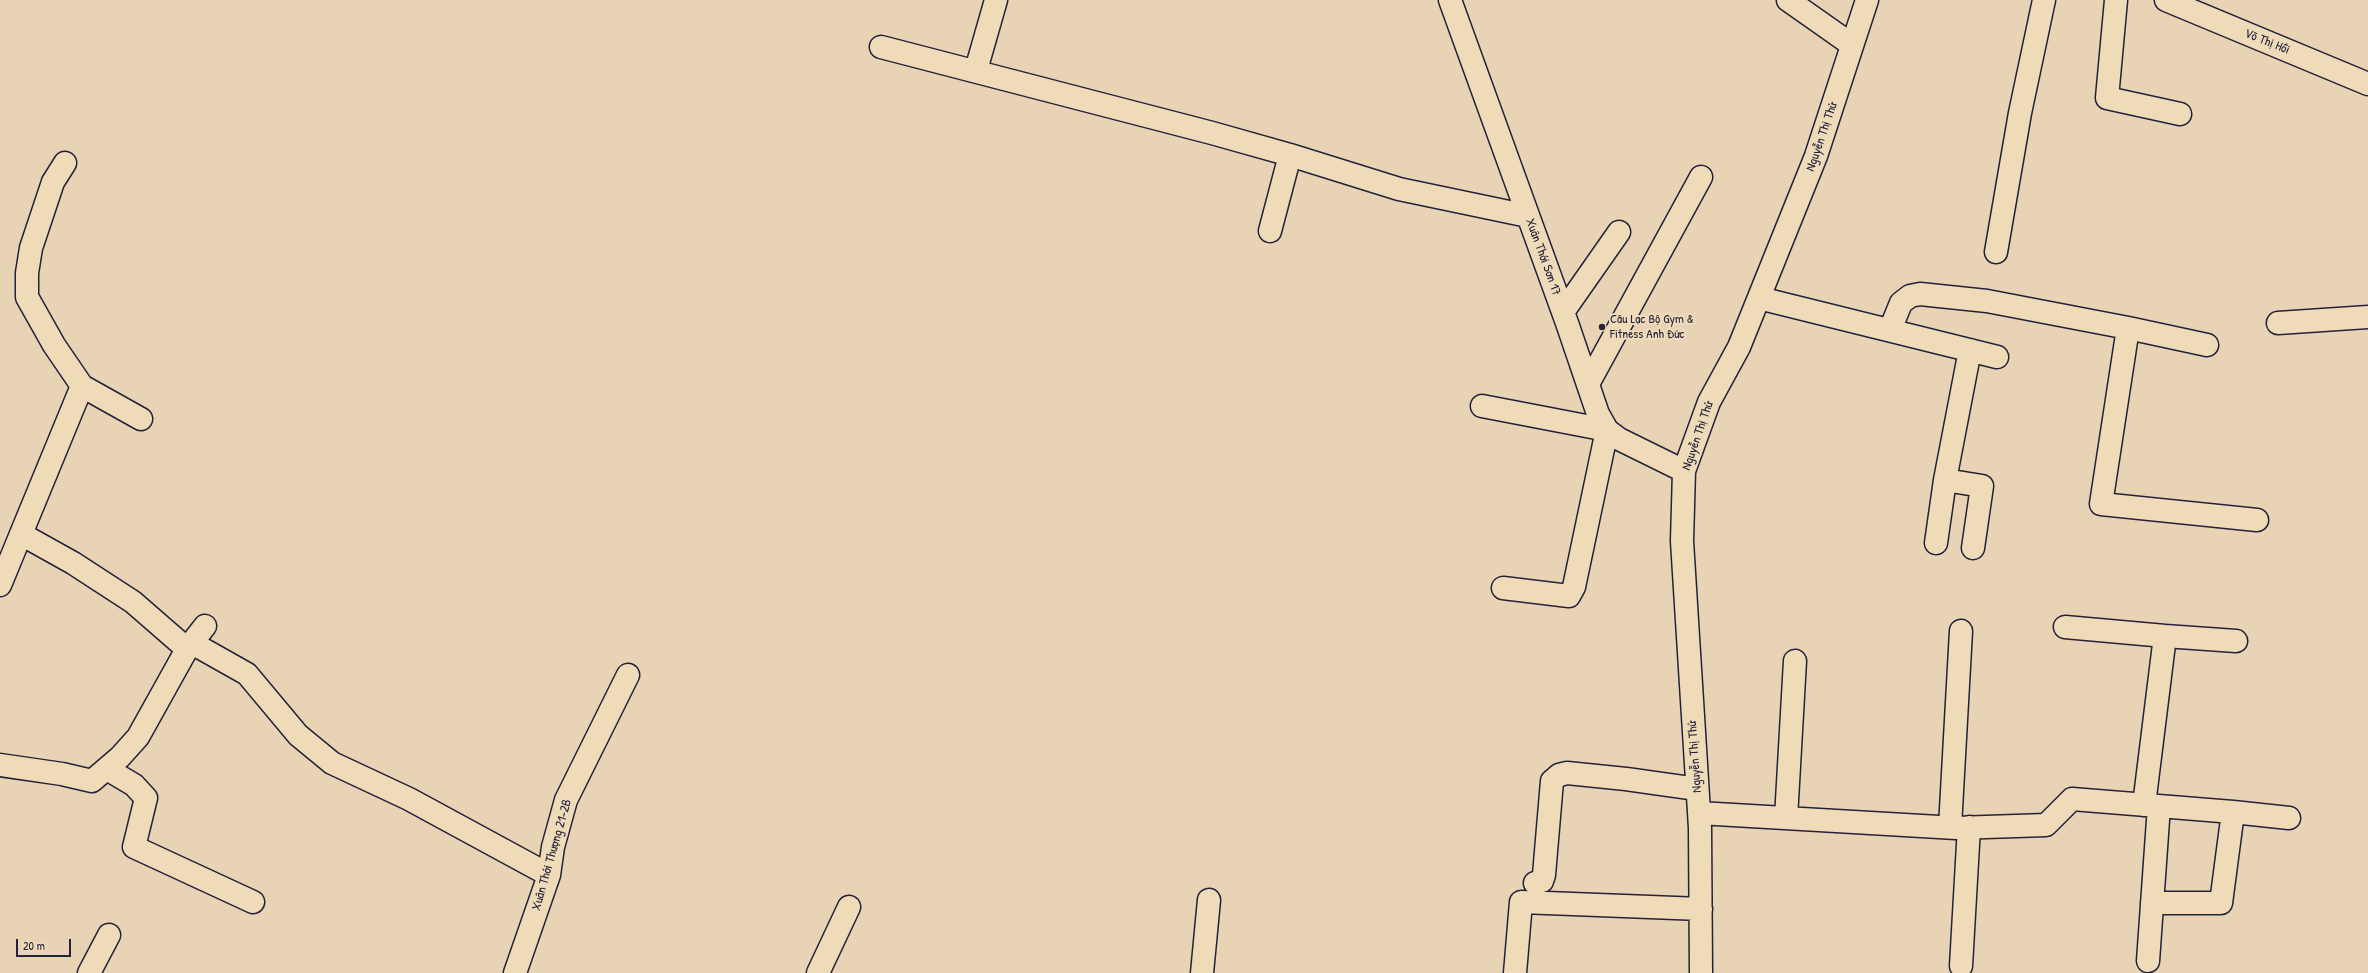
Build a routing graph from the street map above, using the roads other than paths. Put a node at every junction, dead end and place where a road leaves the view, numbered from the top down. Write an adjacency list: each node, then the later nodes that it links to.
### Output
1 (996, 0): 10 (street)
2 (1450, 0): 16 (street, Xuân Thới Sơn 17)
3 (1788, 0): 8 (street)
4 (1867, 0): 8 (street, Nguyễn Thị Thử)
5 (2044, 0): 19 (street)
6 (2116, 0): 12 (street)
7 (2166, 0): 11 (street, Võ Thị Hồi)
8 (1852, 45): 20 (street, Nguyễn Thị Thử)
9 (881, 47): 10 (street)
10 (976, 70): 13 (street)
11 (2368, 84)
12 (2180, 114)
13 (1290, 155): 16 (street); 17 (street)
14 (64, 163): 30 (street)
15 (1701, 176): 29 (street)
16 (1528, 216): 21 (street, Xuân Thới Sơn 17)
17 (1270, 231)
18 (1619, 232): 21 (street)
19 (1996, 252)
20 (1759, 298): 25 (street); 34 (street, Nguyễn Thị Thử)
21 (1563, 312): 29 (street, Xuân Thới Sơn 17)
22 (2368, 317): 23 (street)
23 (2278, 323)
24 (2128, 328): 25 (street); 26 (street); 36 (street)
25 (1890, 330): 27 (street)
26 (2207, 345)
27 (1970, 350): 28 (street); 35 (street)
28 (1997, 357)
29 (1588, 384): 33 (street, Xuân Thới Sơn 17)
30 (82, 386): 32 (street); 37 (street)
31 (1482, 406): 33 (street)
32 (142, 418)
33 (1607, 430): 34 (street, Xuân Thới Sơn 17); 41 (street)
34 (1684, 471): 51 (street, Nguyễn Thị Thử)
35 (1945, 480): 38 (street); 39 (street)
36 (2258, 520)
37 (21, 534): 40 (street); 45 (street)
38 (1936, 543)
39 (1974, 548)
40 (0, 585)
41 (1502, 588)
42 (2064, 627): 44 (street)
43 (1961, 631): 57 (street)
44 (2166, 636): 46 (street); 52 (street)
45 (195, 639): 50 (street); 58 (street)
46 (2236, 641)
47 (1795, 661): 55 (street)
48 (628, 675): 58 (street, Xuân Thới Thượng 21-2B)
49 (0, 765): 50 (street)
50 (107, 769): 61 (street)
51 (1697, 788): 53 (street, Nguyễn Thị Thử); 59 (street)
52 (2152, 805): 54 (street); 57 (street); 62 (street)
53 (1699, 812): 55 (street); 64 (street, Nguyễn Thị Thử)
54 (2233, 812): 56 (street); 62 (street)
55 (1786, 818): 57 (street)
56 (2289, 818)
57 (1959, 827): 67 (street)
58 (549, 875): 69 (street, Xuân Thới Thượng 21-2B)
59 (1535, 883)
60 (1209, 900): 71 (street)
61 (253, 902)
62 (2152, 902): 66 (street)
63 (849, 907): 70 (street)
64 (1701, 909): 72 (street); 73 (street, Nguyễn Thị Thử)
65 (109, 935): 68 (street)
66 (2148, 961)
67 (1960, 966)
68 (89, 973)
69 (515, 973)
70 (818, 973)
71 (1202, 973)
72 (1515, 973)
73 (1701, 973)

